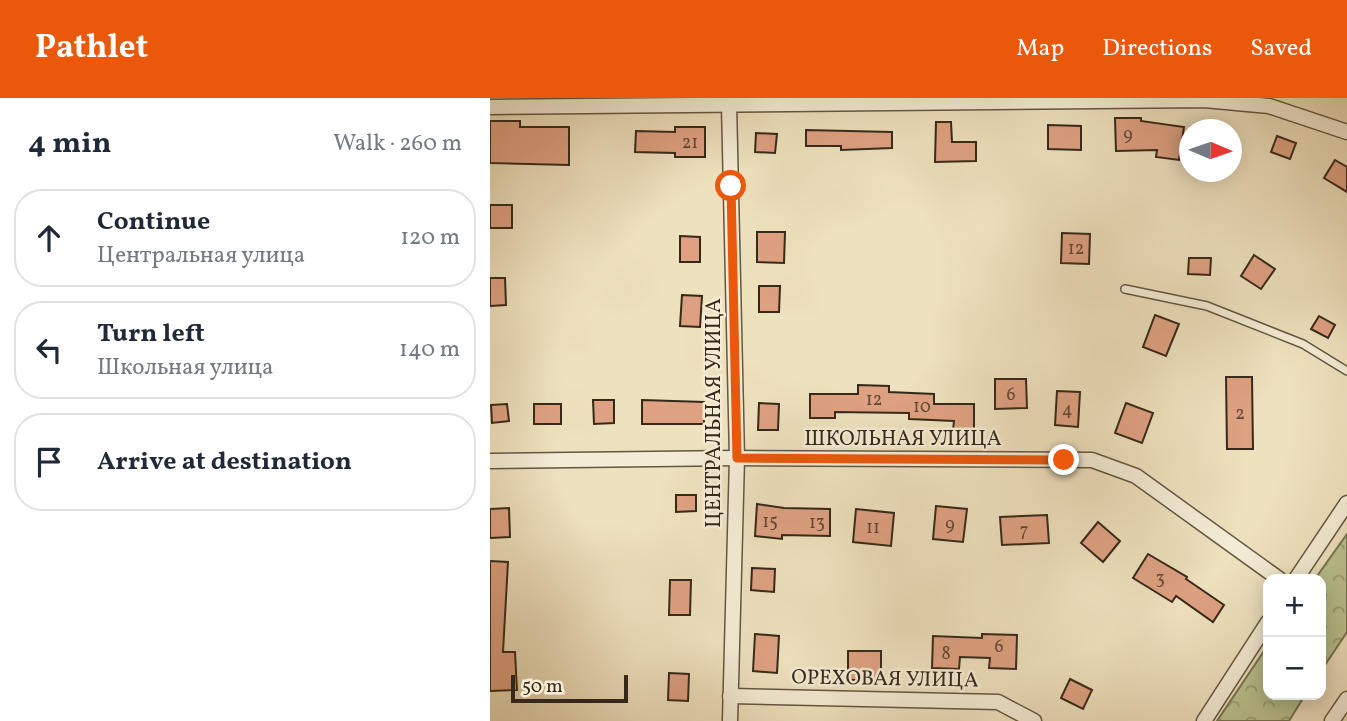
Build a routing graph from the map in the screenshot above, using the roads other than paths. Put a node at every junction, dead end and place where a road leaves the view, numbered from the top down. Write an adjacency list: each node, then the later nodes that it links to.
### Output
1 (729, 104): 2 (street); 3 (street); 6 (street, ЦЕНТРАЛЬНАЯ УЛИЦА)
2 (490, 107)
3 (1347, 132)
4 (1125, 289): 5 (lane)
5 (1347, 371)
6 (737, 458): 7 (street, ШКОЛЬНАЯ УЛИЦА); 9 (street, ШКОЛЬНАЯ УЛИЦА); 12 (street, ЦЕНТРАЛЬНАЯ УЛИЦА)
7 (490, 461)
8 (1347, 503): 10 (street)
9 (1272, 574)
10 (1299, 574)
11 (1263, 630): 16 (street)
12 (730, 696): 14 (street, ЦЕНТРАЛЬНАЯ УЛИЦА); 15 (street, ОРЕХОВАЯ УЛИЦА)
13 (1347, 699): 17 (street)
14 (730, 721)
15 (1034, 721)
16 (1204, 721)
17 (1332, 721)

